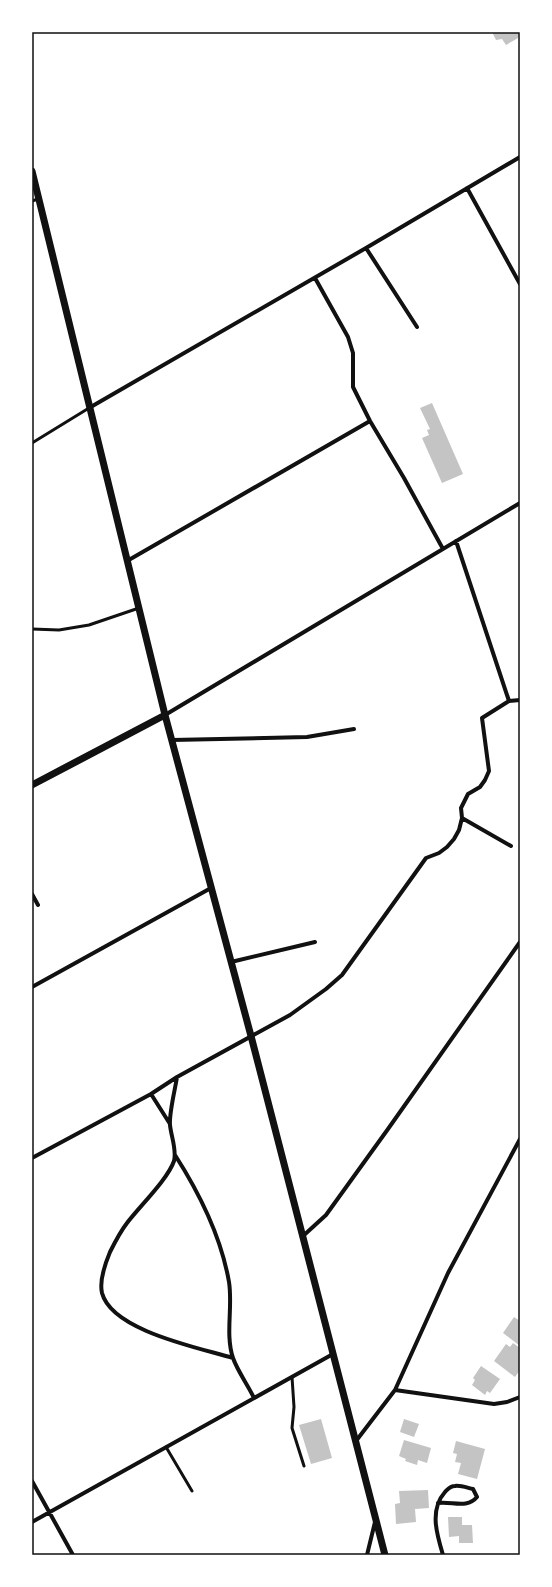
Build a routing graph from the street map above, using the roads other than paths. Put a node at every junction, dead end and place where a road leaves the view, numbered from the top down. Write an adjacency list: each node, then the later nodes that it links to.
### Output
1 (520, 156): 3 (street)
2 (32, 171): 4 (street)
3 (467, 188): 5 (street); 7 (street)
4 (35, 200): 9 (street)
5 (366, 248): 6 (street); 8 (street)
6 (315, 278): 9 (street); 10 (street)
7 (520, 284)
8 (417, 327)
9 (89, 408): 11 (lane); 15 (street)
10 (370, 421): 14 (street); 15 (street)
11 (32, 443)
12 (520, 503): 13 (street)
13 (456, 541): 14 (street); 19 (street)
14 (443, 549): 20 (street)
15 (127, 561): 16 (street)
16 (139, 608): 17 (lane); 20 (street)
17 (32, 629)
18 (520, 700): 19 (street)
19 (509, 701): 24 (street)
20 (165, 715): 22 (street); 23 (street)
21 (354, 729): 22 (street)
22 (172, 740): 26 (street)
23 (32, 785)
24 (462, 818): 25 (street); 33 (street)
25 (511, 846)
26 (211, 888): 31 (street); 32 (street)
27 (32, 894): 28 (street)
28 (38, 905)
29 (315, 942): 31 (street)
30 (520, 942): 40 (street)
31 (231, 962): 33 (street)
32 (32, 986)
33 (251, 1036): 34 (street); 40 (street)
34 (177, 1077): 35 (street); 36 (street)
35 (151, 1094): 36 (street); 39 (street)
36 (170, 1124): 38 (street)
37 (520, 1139): 44 (street)
38 (175, 1155): 42 (street); 42 (street)
39 (32, 1158)
40 (302, 1236): 41 (street)
41 (333, 1354): 43 (street); 47 (street)
42 (233, 1358): 46 (street)
43 (292, 1377): 46 (street); 49 (lane)
44 (395, 1390): 45 (street); 47 (street)
45 (520, 1397)
46 (254, 1398): 48 (street)
47 (356, 1441): 54 (street)
48 (166, 1448): 51 (lane); 53 (street)
49 (304, 1466)
50 (32, 1481): 53 (street)
51 (192, 1491)
52 (438, 1503): 52 (street); 59 (street)
53 (49, 1512): 55 (street); 56 (street)
54 (375, 1520): 57 (street); 58 (street)
55 (32, 1522)
56 (73, 1555)
57 (367, 1555)
58 (385, 1555)
59 (443, 1555)

